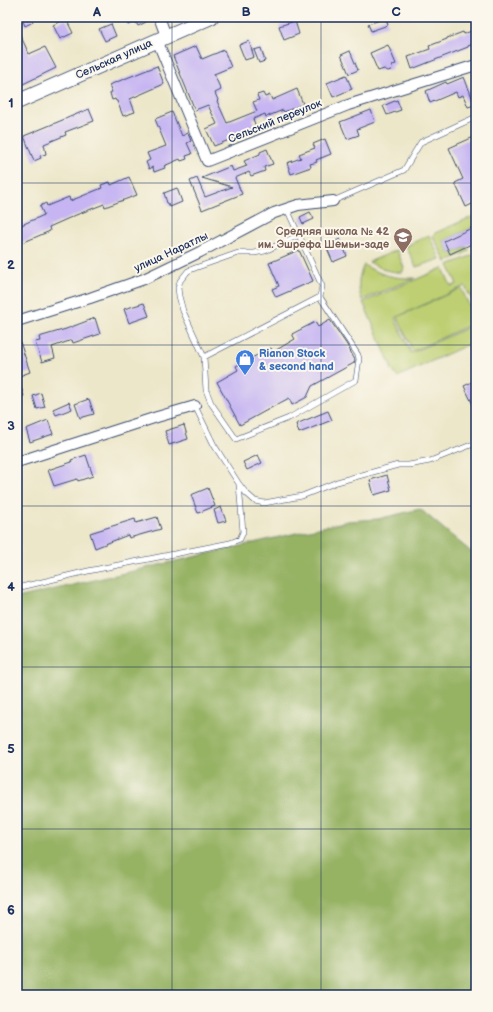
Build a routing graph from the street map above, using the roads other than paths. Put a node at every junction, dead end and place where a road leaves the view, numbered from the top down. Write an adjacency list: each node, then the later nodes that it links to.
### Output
1 (159, 17): 3 (street)
2 (212, 17): 3 (main road, Сельская улица)
3 (161, 38): 4 (street, Сельский переулок); 5 (main road, Сельская улица)
4 (476, 65)
5 (19, 99)
6 (476, 117): 7 (lane)
7 (333, 201): 8 (street, улица Наратлы)
8 (287, 209): 9 (lane); 11 (street, улица Наратлы)
9 (299, 235): 10 (lane); 12 (lane)
10 (320, 296): 12 (lane); 12 (lane)
11 (17, 321)
12 (204, 357)
13 (195, 406): 16 (street); 17 (lane)
14 (476, 443): 15 (lane)
15 (473, 446): 17 (lane)
16 (17, 462)
17 (240, 484): 18 (lane)
18 (17, 588)

